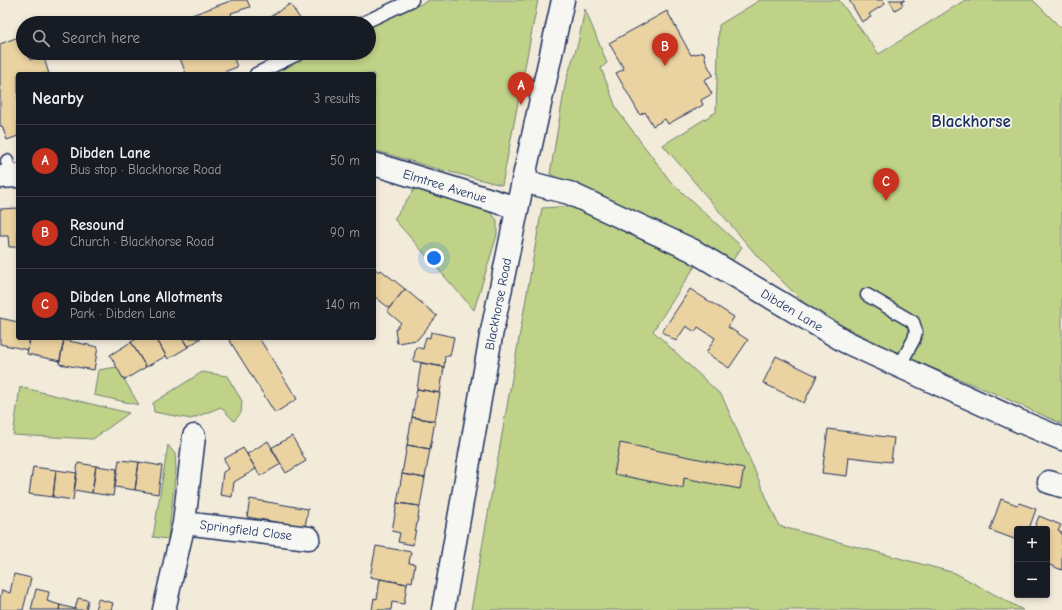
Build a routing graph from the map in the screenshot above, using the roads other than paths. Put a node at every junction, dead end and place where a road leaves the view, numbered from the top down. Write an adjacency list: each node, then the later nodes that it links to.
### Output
1 (412, 0): 3 (lane)
2 (563, 0): 7 (street, Blackhorse Road)
3 (376, 17)
4 (285, 60): 5 (lane)
5 (260, 72)
6 (376, 165): 8 (street, Elmtree Avenue)
7 (523, 181): 8 (street, Blackhorse Road); 10 (street, Dibden Lane)
8 (517, 208): 16 (street, Blackhorse Road)
9 (867, 295): 10 (lane)
10 (900, 365): 12 (street, Dibden Lane)
11 (194, 436): 13 (street, Springfield Close)
12 (1062, 439)
13 (184, 523): 14 (street, Springfield Close); 15 (street, Springfield Close)
14 (309, 538)
15 (164, 610)
16 (443, 610)

